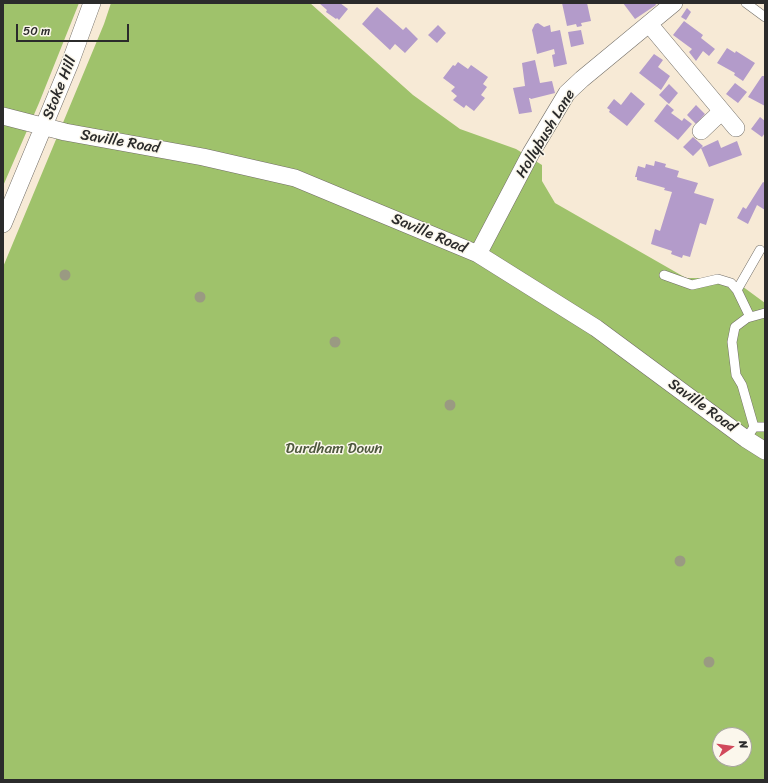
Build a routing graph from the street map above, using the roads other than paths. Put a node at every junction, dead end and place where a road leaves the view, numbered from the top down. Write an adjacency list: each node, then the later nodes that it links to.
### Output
1 (92, 3): 8 (street, Stoke Hill)
2 (674, 3): 5 (street, Hollybush Lane)
3 (746, 3): 4 (lane)
4 (765, 17)
5 (649, 24): 6 (street); 13 (street, Hollybush Lane)
6 (721, 112): 9 (street); 10 (street)
7 (3, 116): 8 (street, Saville Road)
8 (43, 128): 11 (street, Stoke Hill); 13 (street, Saville Road)
9 (736, 128)
10 (701, 131)
11 (3, 224)
12 (760, 250): 15 (lane)
13 (478, 254): 19 (street, Saville Road)
14 (664, 275): 15 (lane)
15 (737, 290): 17 (lane)
16 (765, 313): 17 (lane)
17 (750, 317): 19 (lane)
18 (765, 427): 19 (lane)
19 (750, 433): 20 (street, Saville Road)
20 (765, 451)

